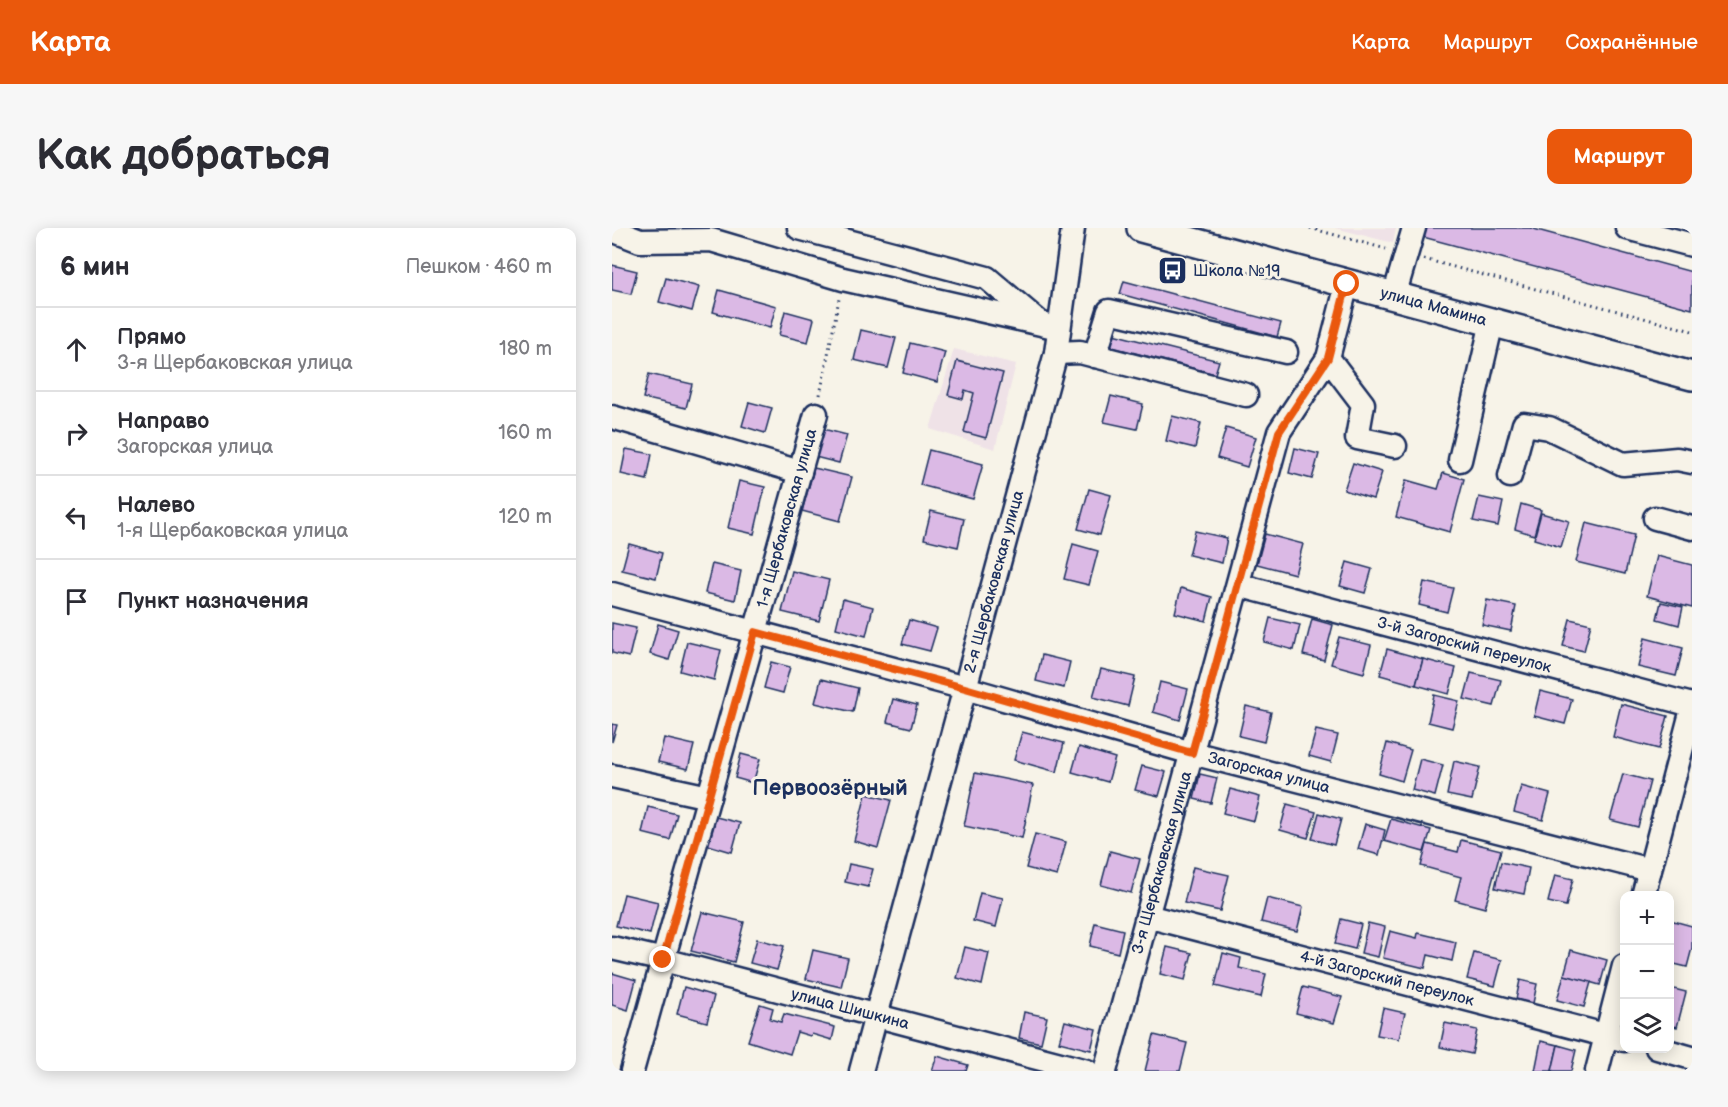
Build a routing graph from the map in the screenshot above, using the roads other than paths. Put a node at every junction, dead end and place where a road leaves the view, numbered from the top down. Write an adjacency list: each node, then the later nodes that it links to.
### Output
1 (799, 228): 11 (street)
2 (1073, 228): 11 (street, 2-я Щербаковская улица)
3 (1142, 228): 8 (main road, улица Мамина)
4 (1414, 228): 9 (street)
5 (1627, 228): 7 (street)
6 (612, 230): 11 (street)
7 (1692, 245)
8 (1347, 284): 9 (main road, улица Мамина); 15 (street, 3-я Щербаковская улица)
9 (1394, 296): 10 (main road, улица Мамина)
10 (1491, 322): 16 (main road, улица Мамина); 21 (street)
11 (1050, 326): 13 (street, 2-я Щербаковская улица)
12 (1286, 352): 14 (street)
13 (1056, 353): 14 (street); 30 (street, 2-я Щербаковская улица)
14 (1095, 356): 17 (street)
15 (1328, 358): 20 (street); 27 (street, 3-я Щербаковская улица)
16 (1692, 376)
17 (1246, 395)
18 (816, 414): 23 (street, 1-я Щербаковская улица)
19 (612, 417): 23 (street)
20 (1395, 446)
21 (1460, 460)
22 (1692, 462): 24 (street)
23 (800, 472): 29 (street, 1-я Щербаковская улица)
24 (1510, 476)
25 (1655, 518): 26 (street)
26 (1692, 528)
27 (1238, 585): 31 (street, 3-й Загорский переулок); 32 (street, 3-я Щербаковская улица)
28 (612, 594): 29 (street, Загорская улица)
29 (755, 632): 30 (street, Загорская улица); 34 (street, 1-я Щербаковская улица)
30 (965, 688): 32 (street, Загорская улица); 41 (street, 2-я Щербаковская улица)
31 (1692, 707): 35 (street)
32 (1192, 753): 35 (street, Загорская улица); 37 (street, 3-я Щербаковская улица)
33 (612, 776): 34 (street)
34 (709, 797): 39 (street, 1-я Щербаковская улица)
35 (1650, 870): 36 (street)
36 (1644, 891)
37 (1148, 916): 42 (street, 4-й Загорский переулок); 48 (street, 3-я Щербаковская улица)
38 (612, 948): 39 (street, улица Шишкина)
39 (663, 960): 41 (street, улица Шишкина); 45 (street, 1-я Щербаковская улица)
40 (1620, 998): 42 (street)
41 (876, 1015): 46 (street, 2-я Щербаковская улица); 47 (street, улица Шишкина)
42 (1615, 1037): 49 (street)
43 (1674, 1053): 44 (street)
44 (1692, 1058)
45 (632, 1071)
46 (861, 1071)
47 (1087, 1071)
48 (1105, 1071)
49 (1597, 1071)

